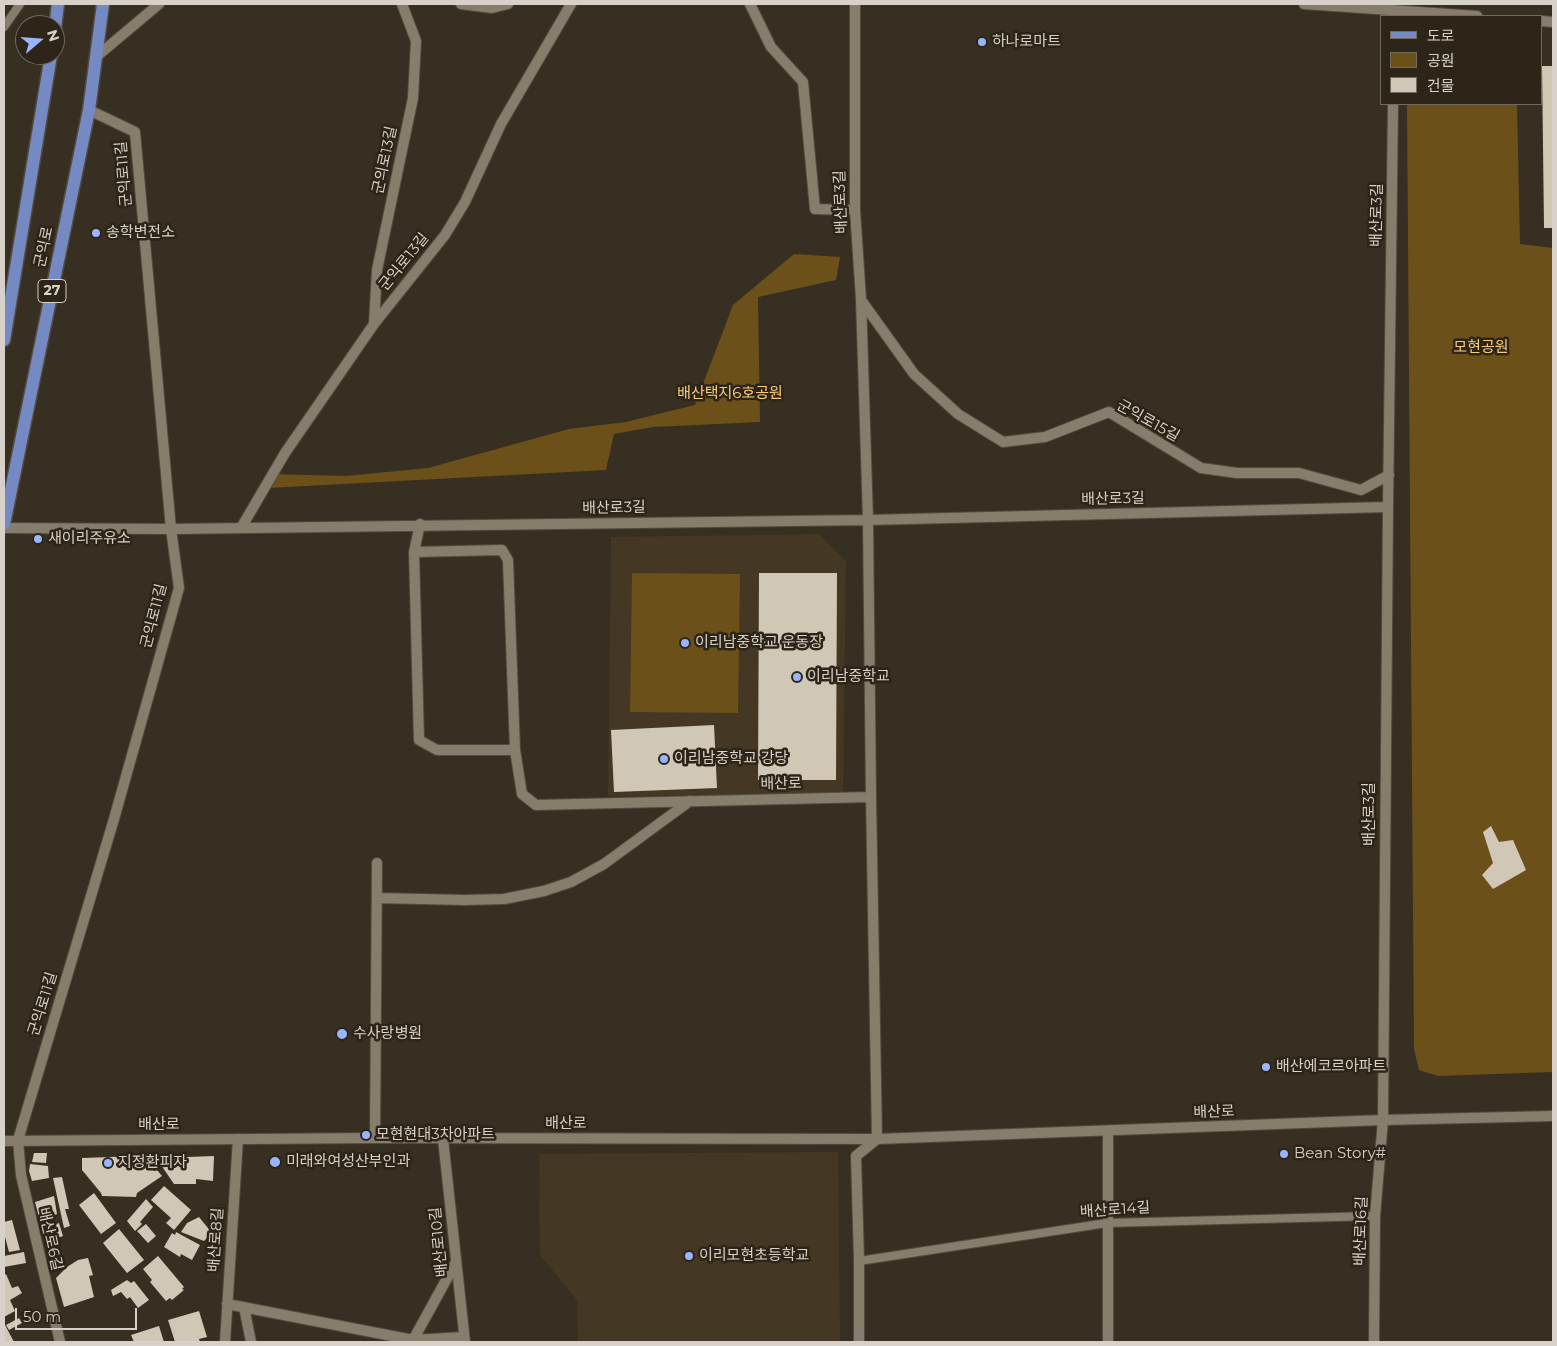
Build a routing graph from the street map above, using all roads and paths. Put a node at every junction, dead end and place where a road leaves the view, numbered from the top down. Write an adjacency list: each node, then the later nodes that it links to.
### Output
1 (20, 4): 13 (lane)
2 (102, 4): 14 (main road, 군익로 / 27)
3 (159, 4): 14 (street)
4 (402, 4): 20 (street, 군의로13길)
5 (461, 4): 6 (street)
6 (508, 4)
7 (571, 4): 20 (street, 군익로13길)
8 (750, 4): 18 (street)
9 (855, 4): 18 (street, 배산로3길)
10 (1304, 4): 11 (street)
11 (1394, 13): 12 (street)
12 (1449, 15)
13 (4, 27)
14 (96, 57): 17 (main road, 군익로 / 27)
15 (49, 65): 21 (main road, 군익로)
16 (1393, 105): 22 (street, 배산로3길)
17 (89, 110): 26 (main road, 군익로 / 27); 28 (street, 군익로11길)
18 (855, 210): 19 (street, 배산로3길)
19 (861, 299): 22 (street, 군익로15길); 24 (street, 배산로3길)
20 (374, 324): 27 (street, 군익로13길)
21 (4, 340)
22 (1389, 476): 23 (street, 배산로3길)
23 (1388, 507): 24 (street, 배산로3길); 36 (street, 배산로3길)
24 (868, 520): 25 (street, 배산로3길); 31 (street, 배산로3길)
25 (420, 524): 27 (street, 배산로3길); 29 (street)
26 (4, 526): 28 (street, 군익로)
27 (241, 528): 28 (street, 배산로3길)
28 (171, 529): 41 (street, 군익로11길)
29 (414, 552): 30 (street); 30 (street)
30 (515, 750): 32 (street)
31 (871, 797): 32 (street, 배산로); 40 (street)
32 (690, 801): 34 (street)
33 (377, 863): 34 (street)
34 (377, 898): 38 (street)
35 (1553, 1116): 36 (street, 배산로)
36 (1382, 1120): 37 (street, 배산로); 44 (street, 배산로16길)
37 (1108, 1132): 40 (street, 배산로); 45 (street)
38 (375, 1138): 39 (street, 배산로); 42 (street, 배산로)
39 (444, 1139): 40 (street, 배산로); 47 (street, 배산로10길)
40 (877, 1139): 46 (street)
41 (18, 1140): 42 (street, 배산로); 43 (street, 배산로); 52 (street, 배산로6길)
42 (238, 1140): 48 (street, 배산로8길)
43 (4, 1141)
44 (1375, 1216): 45 (lane, 배산로14길); 57 (street, 배산로16길)
45 (1107, 1223): 46 (lane, 배산로14길); 56 (street)
46 (859, 1261): 55 (street)
47 (456, 1262): 50 (street, 배산로10길); 51 (street)
48 (227, 1304): 49 (street); 53 (street, 배산로8길)
49 (244, 1307): 51 (street); 54 (street)
50 (465, 1340): 51 (street)
51 (413, 1341)
52 (60, 1342)
53 (225, 1342)
54 (251, 1342)
55 (860, 1342)
56 (1108, 1342)
57 (1374, 1342)

